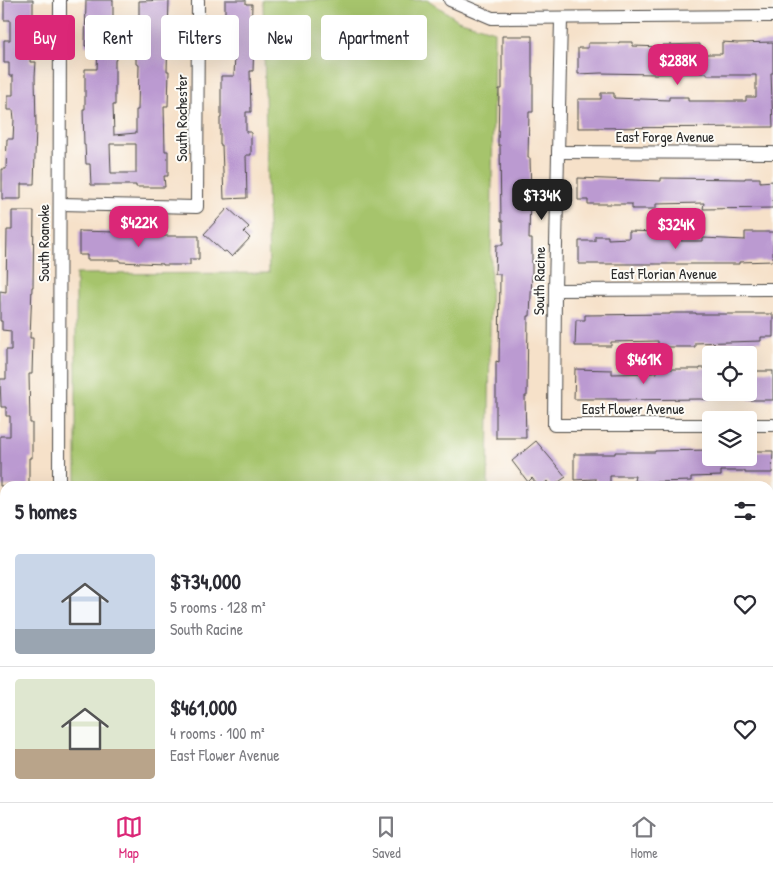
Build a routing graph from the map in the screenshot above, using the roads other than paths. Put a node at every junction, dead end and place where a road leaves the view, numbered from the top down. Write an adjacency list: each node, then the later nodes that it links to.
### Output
1 (60, 0): 8 (street, South Roanoke)
2 (198, 0): 8 (street, South Rochester)
3 (450, 0): 5 (street)
4 (773, 16): 5 (street)
5 (560, 18): 6 (street, South Racine)
6 (558, 152): 7 (street, East Forge Avenue); 10 (street, South Racine)
7 (773, 153)
8 (60, 204): 15 (street, South Roanoke)
9 (773, 289): 10 (street, East Florian Avenue)
10 (555, 290): 11 (street, South Racine)
11 (554, 424): 12 (street, East Flower Avenue)
12 (702, 424)
13 (757, 424): 14 (street)
14 (773, 424)
15 (59, 481)

